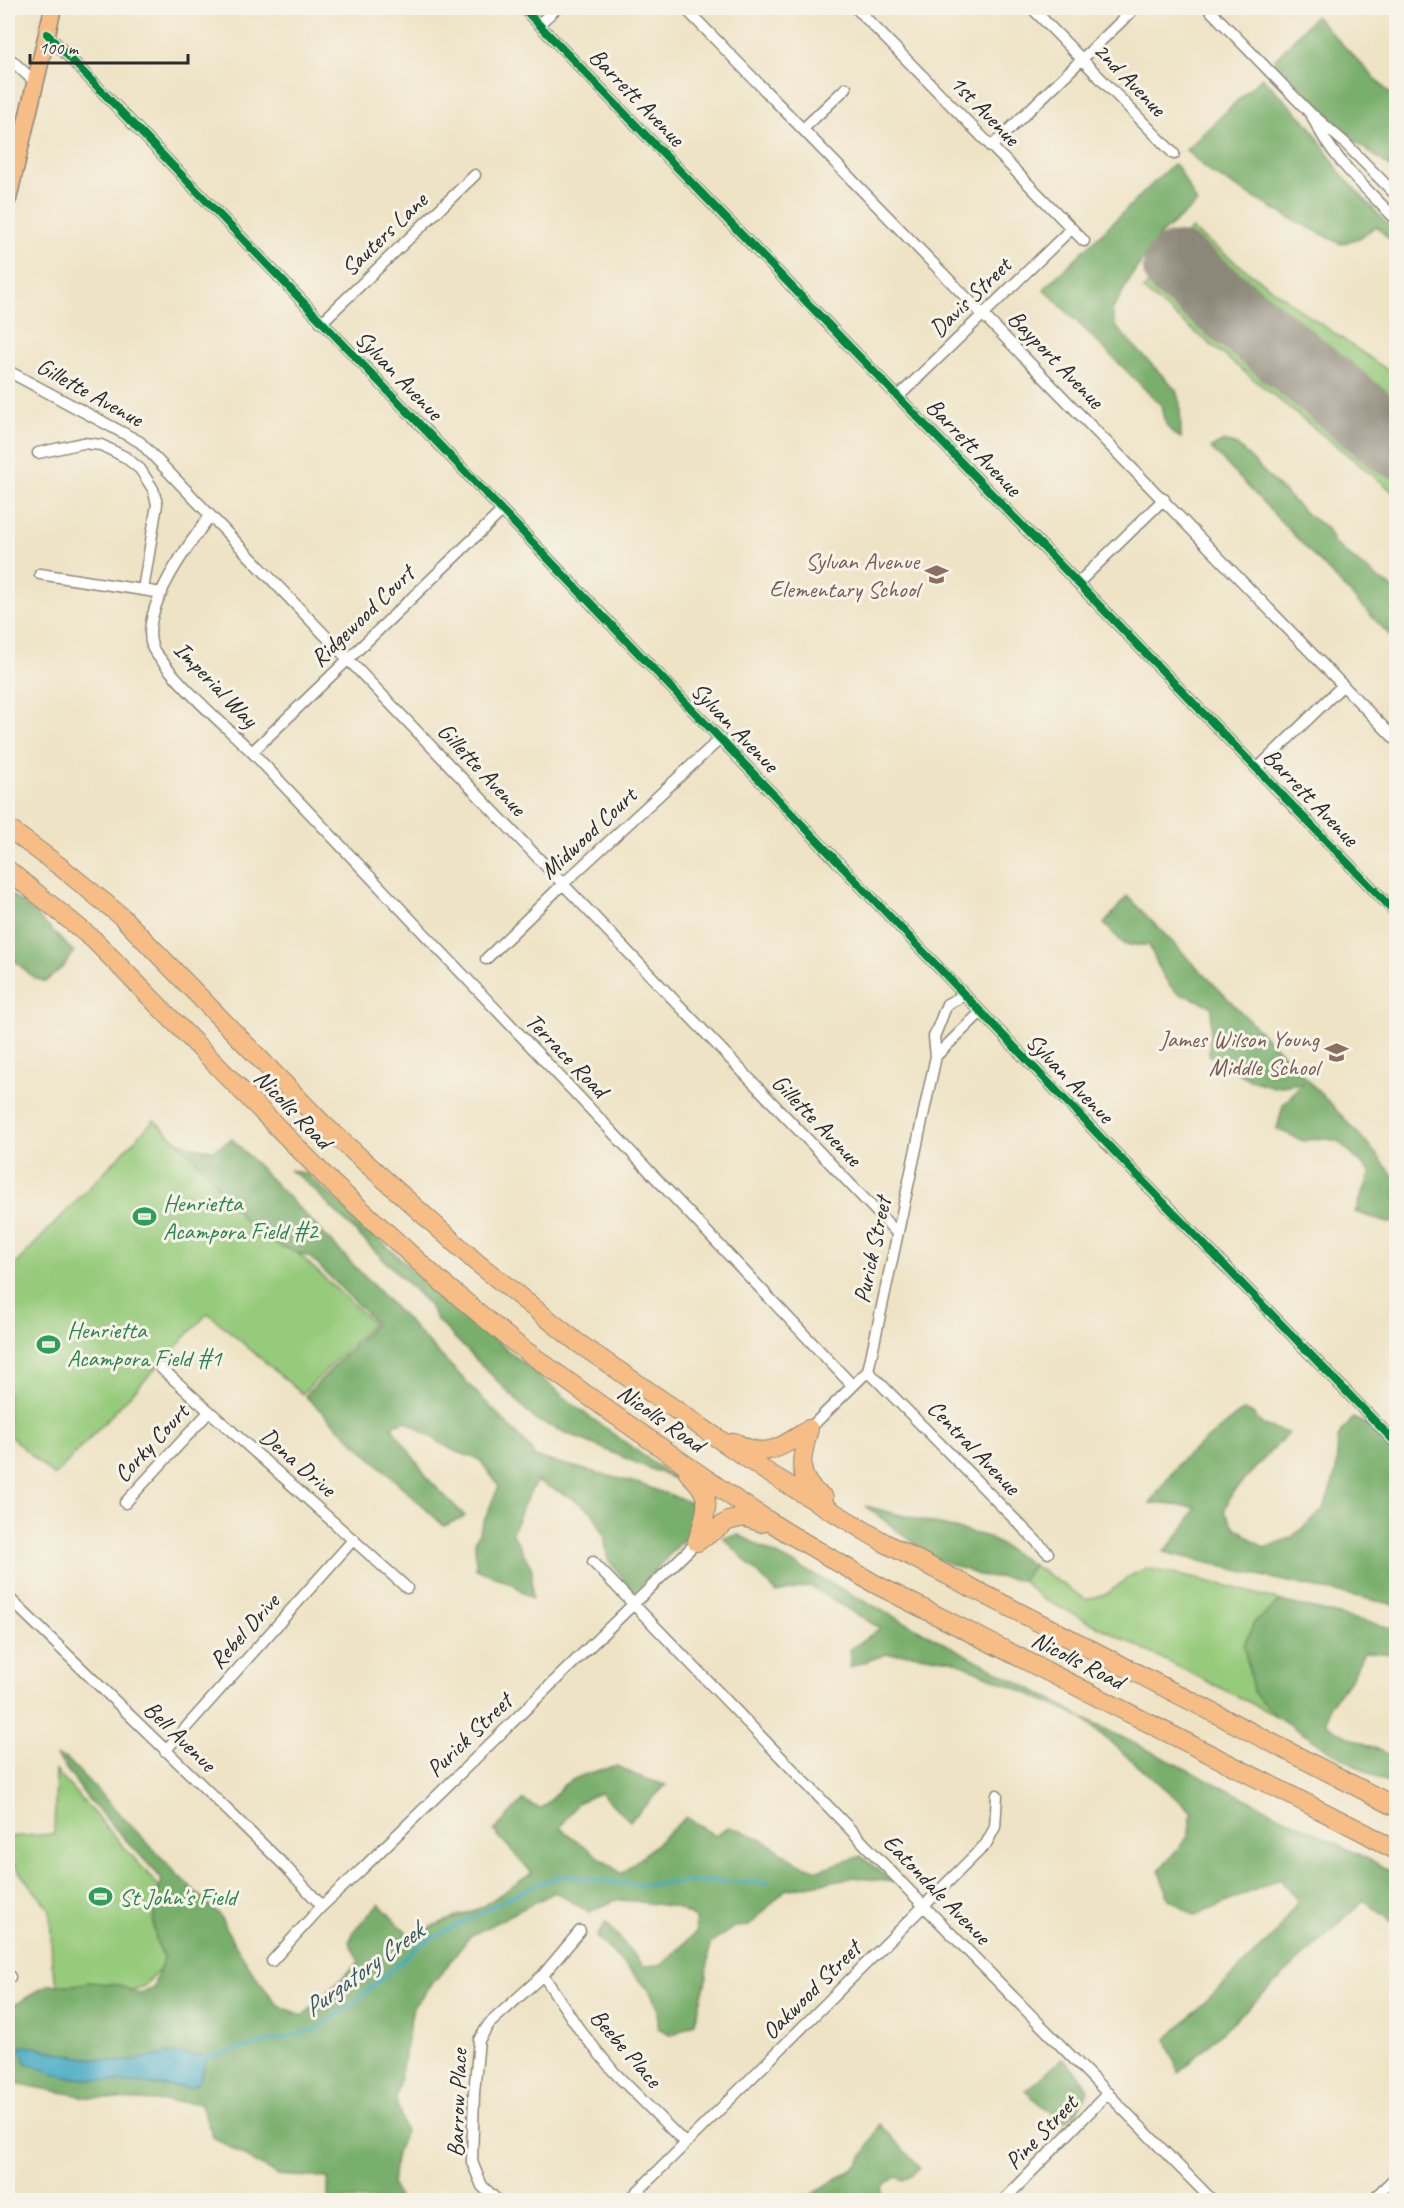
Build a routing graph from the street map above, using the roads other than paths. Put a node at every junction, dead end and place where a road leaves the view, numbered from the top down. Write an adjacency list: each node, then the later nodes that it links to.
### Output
1 (53, 8): 10 (main road)
2 (523, 8): 9 (street, Barrett Avenue)
3 (557, 8): 9 (street)
4 (685, 8): 16 (street, Bayport Avenue)
5 (856, 8): 17 (street, 1st Avenue)
6 (1032, 8): 12 (street, 2nd Avenue)
7 (1135, 8): 12 (street)
8 (1208, 8): 15 (street)
9 (540, 24): 28 (street, Barrett Avenue)
10 (47, 34): 13 (main road); 26 (street, Sylvan Avenue)
11 (8, 57): 13 (street)
12 (1082, 60): 17 (street); 18 (street, 2nd Avenue)
13 (36, 83): 21 (main road)
14 (846, 88): 16 (street)
15 (1310, 113): 20 (street); 22 (street)
16 (804, 128): 25 (street, Bayport Avenue)
17 (992, 147): 23 (street, 1st Avenue)
18 (1174, 154)
19 (475, 175): 26 (street, Sauters Lane)
20 (1396, 195)
21 (8, 199)
22 (1396, 219)
23 (1071, 229): 24 (street, 1st Avenue); 25 (street, Davis Street)
24 (1084, 241)
25 (983, 314): 28 (street, Davis Street); 30 (street, Bayport Avenue)
26 (321, 323): 31 (street, Sylvan Avenue)
27 (8, 371): 32 (street, Gillette Avenue)
28 (899, 396): 34 (street, Barrett Avenue)
29 (38, 453): 35 (street)
30 (1164, 499): 34 (street); 38 (street, Bayport Avenue)
31 (502, 511): 37 (street, Ridgewood Court); 39 (street, Sylvan Avenue)
32 (210, 516): 36 (street, Imperial Way); 37 (street, Gillette Avenue)
33 (40, 574): 35 (street)
34 (1078, 583): 42 (street, Barrett Avenue)
35 (142, 590): 36 (street)
36 (162, 593): 41 (street, Imperial Way)
37 (349, 659): 41 (street, Ridgewood Court); 45 (street, Gillette Avenue)
38 (1343, 685): 40 (street, Bayport Avenue); 42 (street)
39 (720, 739): 45 (street, Midwood Court); 48 (street, Sylvan Avenue)
40 (1396, 740)
41 (252, 752): 54 (street, Terrace Road)
42 (1257, 769): 46 (street, Barrett Avenue)
43 (8, 828): 56 (highway, Nicolls Road)
44 (8, 870): 59 (highway, Nicolls Road)
45 (562, 884): 47 (street, Midwood Court); 51 (street, Gillette Avenue)
46 (1396, 913)
47 (486, 959)
48 (965, 995): 49 (street, Sylvan Avenue); 50 (street, Purick Street)
49 (981, 1012): 50 (street); 58 (street, Sylvan Avenue)
50 (936, 1056): 51 (street, Purick Street)
51 (897, 1233): 53 (street, Purick Street)
52 (161, 1368): 55 (street, Dena Drive)
53 (868, 1371): 54 (street); 65 (street, Central Avenue)
54 (852, 1385): 57 (street)
55 (209, 1412): 60 (street, Corky Court); 63 (street, Dena Drive)
56 (703, 1428): 57 (highway); 61 (highway, Nicolls Road)
57 (809, 1429): 61 (highway)
58 (1396, 1443)
59 (656, 1444): 62 (highway, Nicolls Road); 64 (highway)
60 (125, 1503)
61 (861, 1529): 72 (highway, Nicolls Road)
62 (786, 1532): 64 (highway); 73 (highway, Nicolls Road)
63 (354, 1539): 67 (street, Dena Drive); 70 (street, Rebel Drive)
64 (697, 1542): 69 (street, Purick Street)
65 (1048, 1553)
66 (593, 1562): 69 (street, Eatondale Avenue)
67 (407, 1588)
68 (8, 1597): 70 (street, Bell Avenue)
69 (633, 1605): 74 (street, Purick Street); 75 (street, Eatondale Avenue)
70 (165, 1751): 74 (street, Bell Avenue)
71 (998, 1795): 75 (street, Oakwood Street)
72 (1396, 1807)
73 (1396, 1851)
74 (322, 1906): 77 (street, Purick Street)
75 (925, 1907): 79 (street, Eatondale Avenue); 80 (street, Oakwood Street)
76 (580, 1931): 78 (street, Barrow Place)
77 (272, 1961)
78 (543, 1975): 80 (street, Beebe Place); 82 (street, Barrow Place)
79 (1108, 2093): 84 (street, Pine Street); 85 (street, Eatondale Avenue)
80 (685, 2143): 83 (street, Oakwood Street)
81 (1396, 2177): 86 (street)
82 (497, 2200)
83 (629, 2200)
84 (1004, 2200)
85 (1212, 2200)
86 (1372, 2200)

